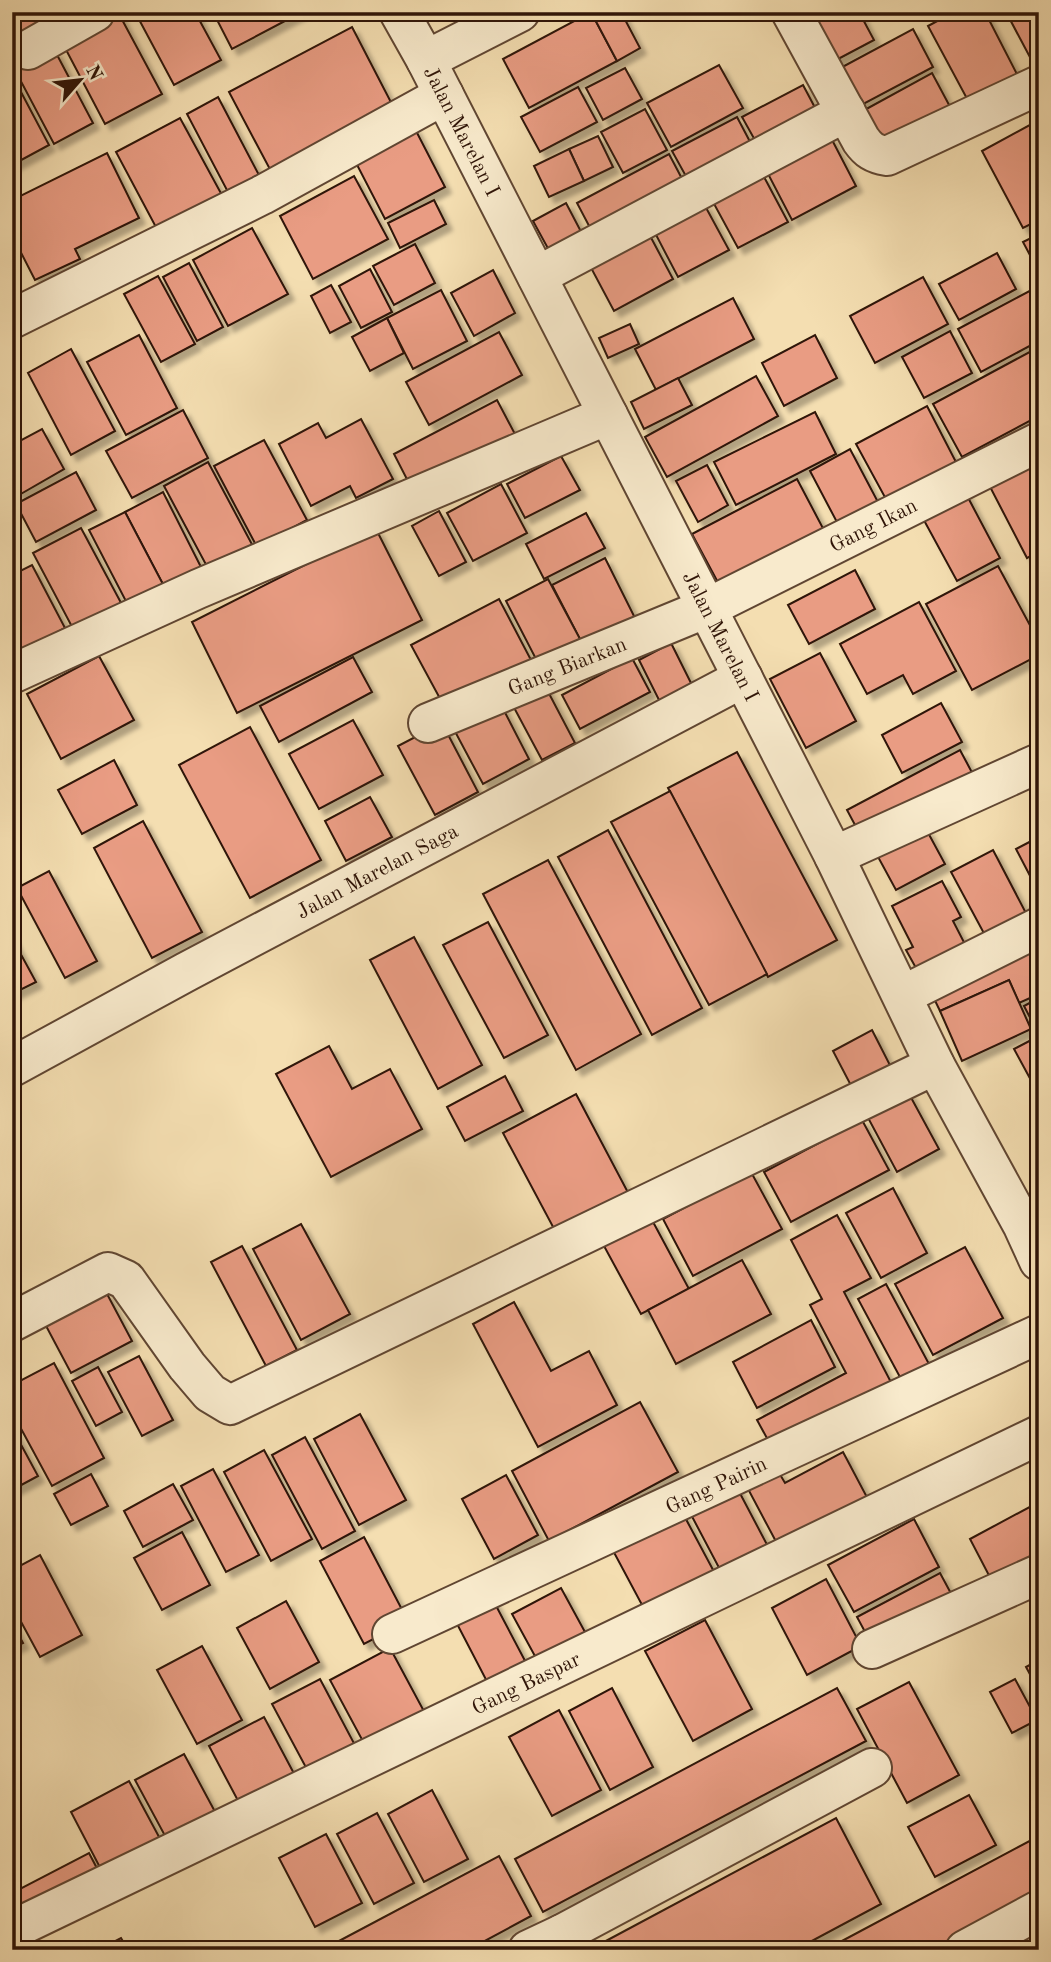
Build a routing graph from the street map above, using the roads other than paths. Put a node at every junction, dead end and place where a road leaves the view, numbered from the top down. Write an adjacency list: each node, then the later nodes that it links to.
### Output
1 (94, 12): 5 (street)
2 (399, 12): 6 (street, Jalan Marelan I)
3 (520, 12): 6 (street)
4 (790, 12): 9 (street)
5 (27, 50)
6 (426, 60): 8 (street, Jalan Marelan I)
7 (1039, 85): 9 (street)
8 (444, 95): 10 (street, Jalan Marelan I); 11 (street)
9 (846, 112): 10 (street)
10 (537, 276): 12 (street, Jalan Marelan I)
11 (12, 319)
12 (608, 415): 14 (street, Jalan Marelan I); 15 (street)
13 (1039, 442): 14 (street, Gang Ikan)
14 (707, 608): 16 (street, Jalan Marelan I); 17 (street, Gang Biarkan)
15 (12, 674)
16 (743, 678): 19 (street, Jalan Marelan I); 23 (street, Jalan Marelan Saga)
17 (428, 723)
18 (1039, 763): 19 (street)
19 (834, 856): 21 (street, Jalan Marelan I)
20 (1039, 927): 21 (street)
21 (903, 995): 22 (street, Jalan Marelan I)
22 (935, 1065): 24 (street, Jalan Marelan I); 26 (street)
23 (12, 1068)
24 (1031, 1222): 25 (street, Jalan Marelan I)
25 (1039, 1261)
26 (12, 1322)
27 (1039, 1334): 30 (street, Gang Pairin)
28 (1039, 1435): 34 (street, Gang Baspar)
29 (1039, 1574): 31 (street)
30 (392, 1634)
31 (872, 1649)
32 (872, 1768): 35 (street)
33 (1039, 1910): 37 (street)
34 (12, 1930)
35 (565, 1942): 36 (street)
36 (528, 1950)
37 (965, 1950)

